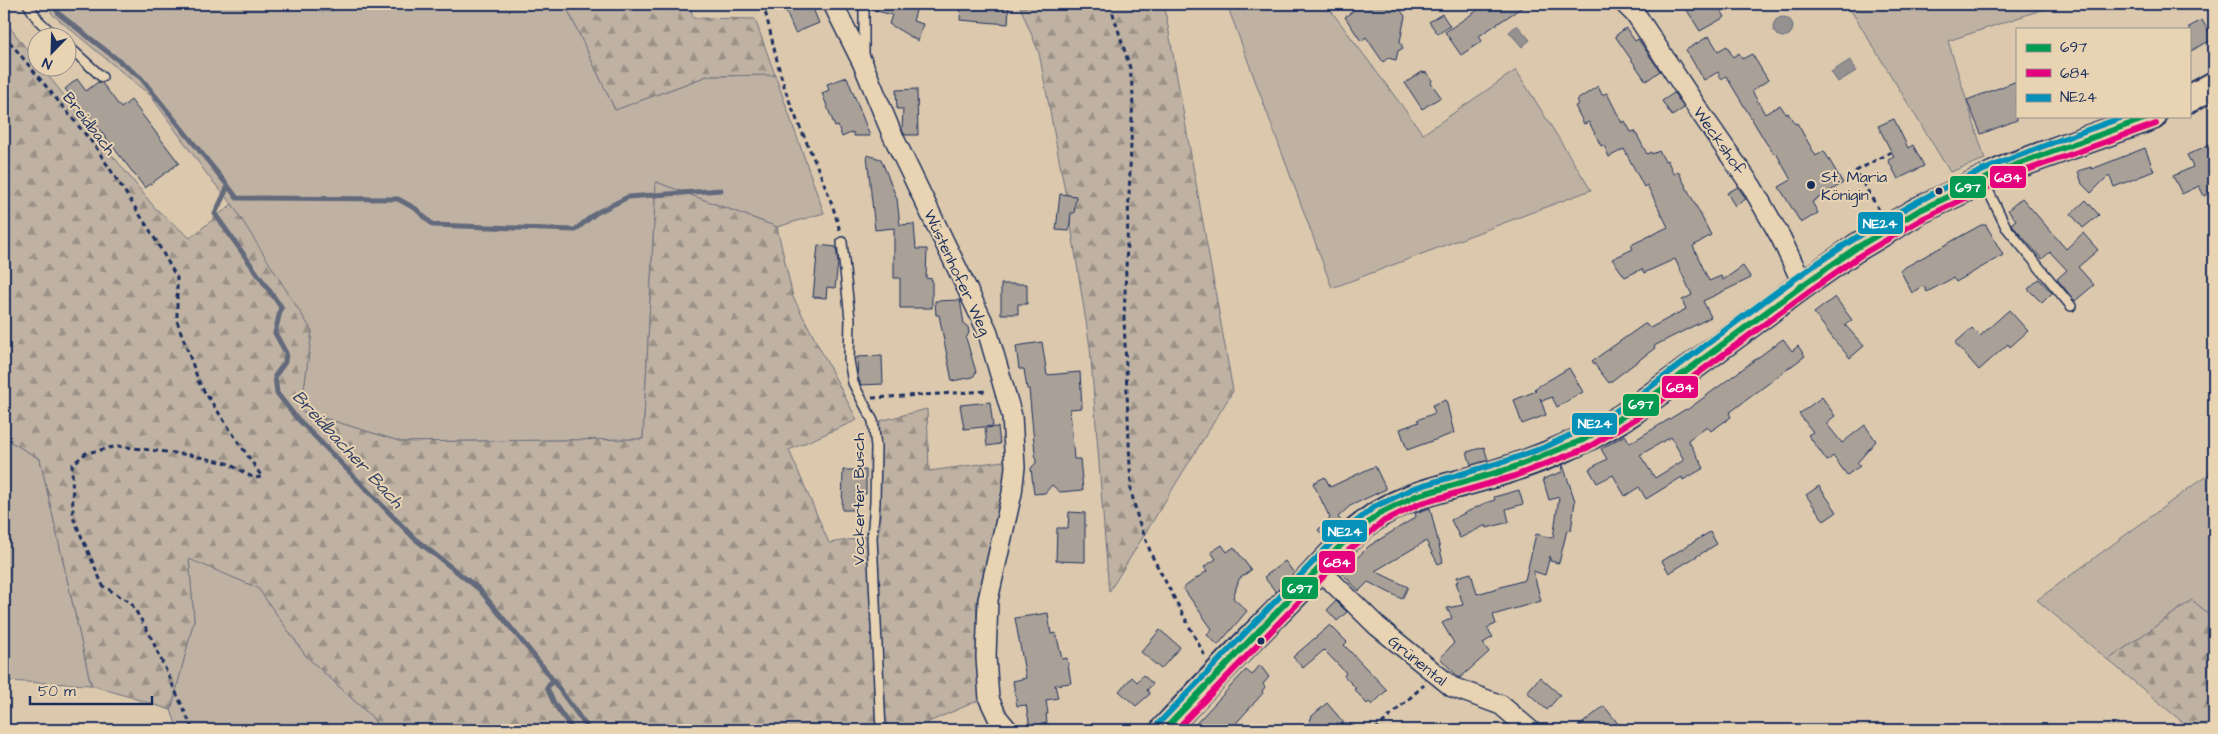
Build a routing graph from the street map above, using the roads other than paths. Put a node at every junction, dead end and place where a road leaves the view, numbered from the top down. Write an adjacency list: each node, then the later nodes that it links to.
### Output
1 (28, 4): 5 (lane)
2 (833, 4): 7 (street, Wüstenhofer Weg)
3 (864, 4): 7 (lane)
4 (1625, 4): 14 (street, Weckshof)
5 (47, 28)
6 (78, 55): 8 (lane)
7 (863, 64): 18 (street, Wüstenhofer Weg)
8 (102, 77)
9 (2214, 85): 10 (street)
10 (2190, 98)
11 (2147, 118): 12 (street)
12 (1983, 179): 14 (street); 15 (lane)
13 (842, 242): 17 (lane, Vockerter Busch)
14 (1803, 284): 16 (street)
15 (2071, 306)
16 (1319, 569): 19 (street); 20 (street, Grünental)
17 (880, 730)
18 (1008, 730)
19 (1164, 730)
20 (1530, 730)

